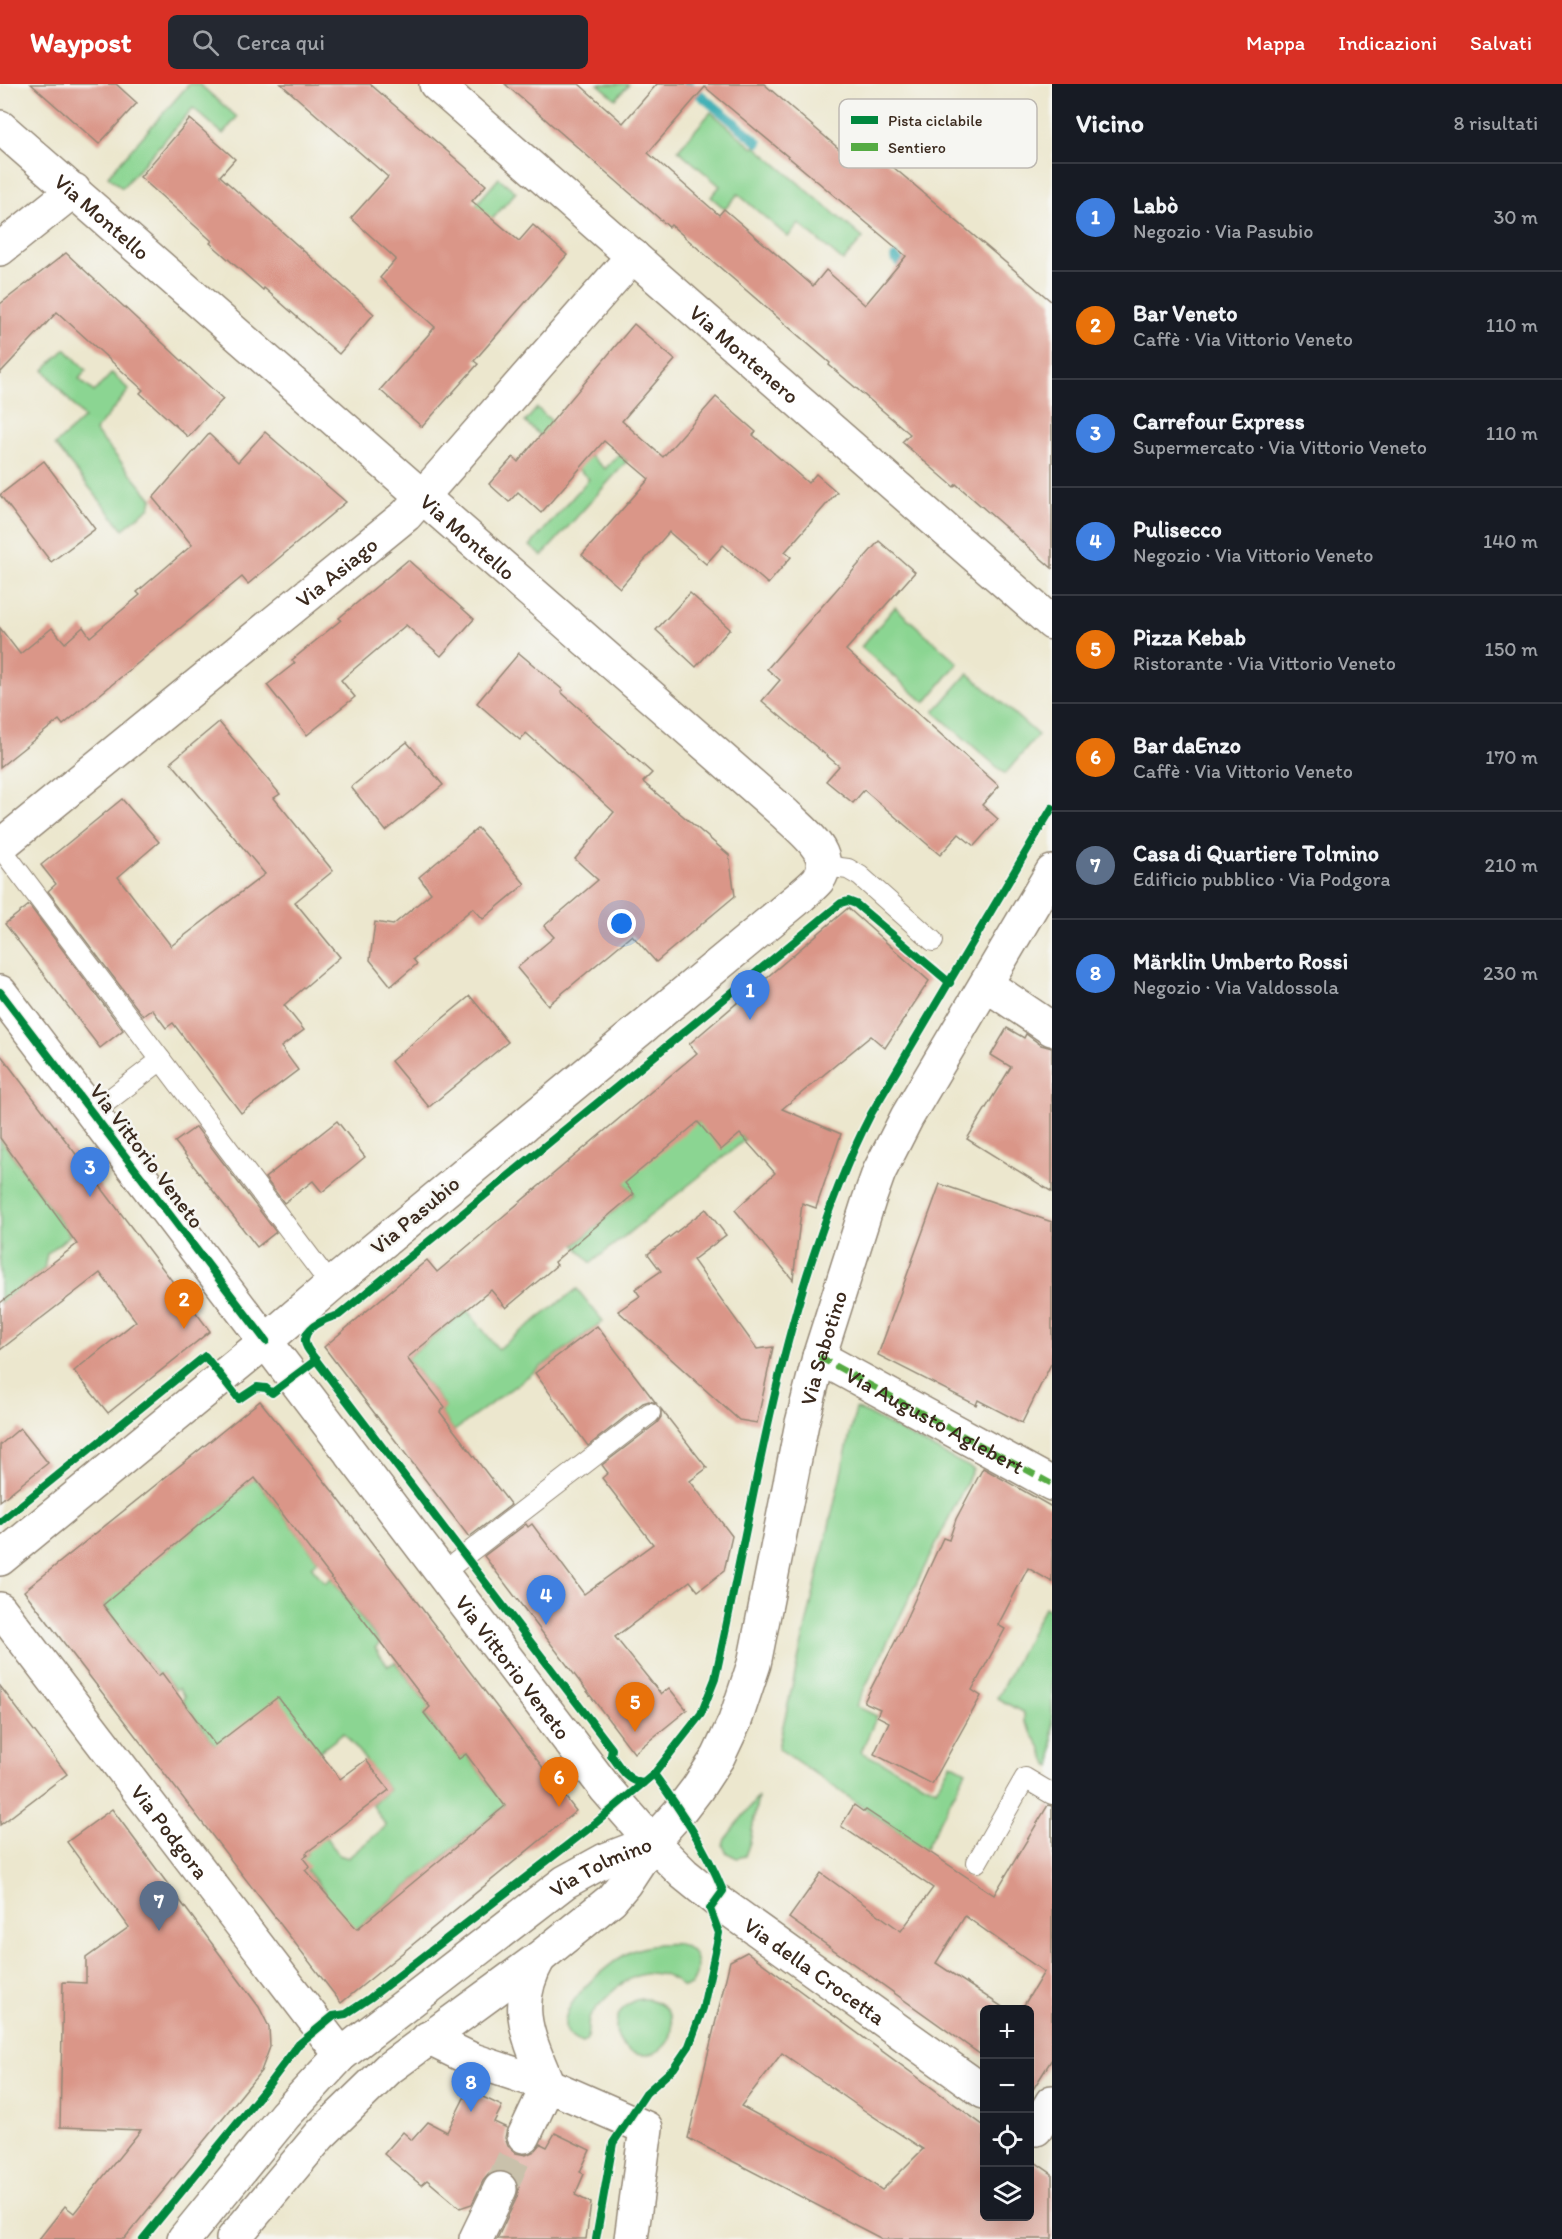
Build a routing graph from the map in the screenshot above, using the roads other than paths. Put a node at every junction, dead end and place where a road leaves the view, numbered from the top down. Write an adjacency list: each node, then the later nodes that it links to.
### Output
1 (436, 84): 5 (street, Via Montenero)
2 (0, 126): 3 (street, Via Montello)
3 (74, 190): 4 (street); 6 (street, Via Montello)
4 (0, 249)
5 (633, 256): 6 (street, Via Asiago); 7 (street, Via Montenero)
6 (423, 496): 8 (street, Via Asiago); 9 (street, Via Montello)
7 (1052, 623)
8 (0, 847): 15 (lane)
9 (825, 866): 11 (lane); 17 (street, Via Pasubio)
10 (1052, 872): 12 (street, Via Sabotino)
11 (933, 941)
12 (987, 985): 14 (street); 19 (street, Via Sabotino)
13 (0, 992): 16 (street, Via Vittorio Veneto)
14 (1052, 1029)
15 (161, 1060): 16 (lane, Via Vittorio Veneto); 17 (lane)
16 (92, 1113): 18 (street, Via Vittorio Veneto)
17 (331, 1285): 18 (street, Via Pasubio)
18 (266, 1341): 22 (street, Via Pasubio); 23 (street, Via Vittorio Veneto)
19 (819, 1357): 21 (street, Via Augusto Aglebert); 26 (street, Via Sabotino)
20 (650, 1413): 23 (lane, Via Vittorio Veneto)
21 (1052, 1484)
22 (0, 1559)
23 (441, 1574): 26 (street, Via Vittorio Veneto)
24 (0, 1609): 30 (street, Via Podgora)
25 (1052, 1794): 27 (lane)
26 (652, 1842): 28 (street, Via Tolmino); 30 (street, Via Tolmino); 32 (street, Via della Crocetta)
27 (977, 1862)
28 (539, 1958): 29 (street, Via Tolmino); 31 (street)
29 (428, 2038): 31 (street); 36 (street, Via Tolmino)
30 (340, 2055): 35 (street, Via Tolmino)
31 (548, 2085): 33 (street); 38 (street)
32 (980, 2089)
33 (524, 2136)
34 (500, 2189): 37 (street)
35 (184, 2239)
36 (233, 2239)
37 (476, 2239)
38 (631, 2239)

